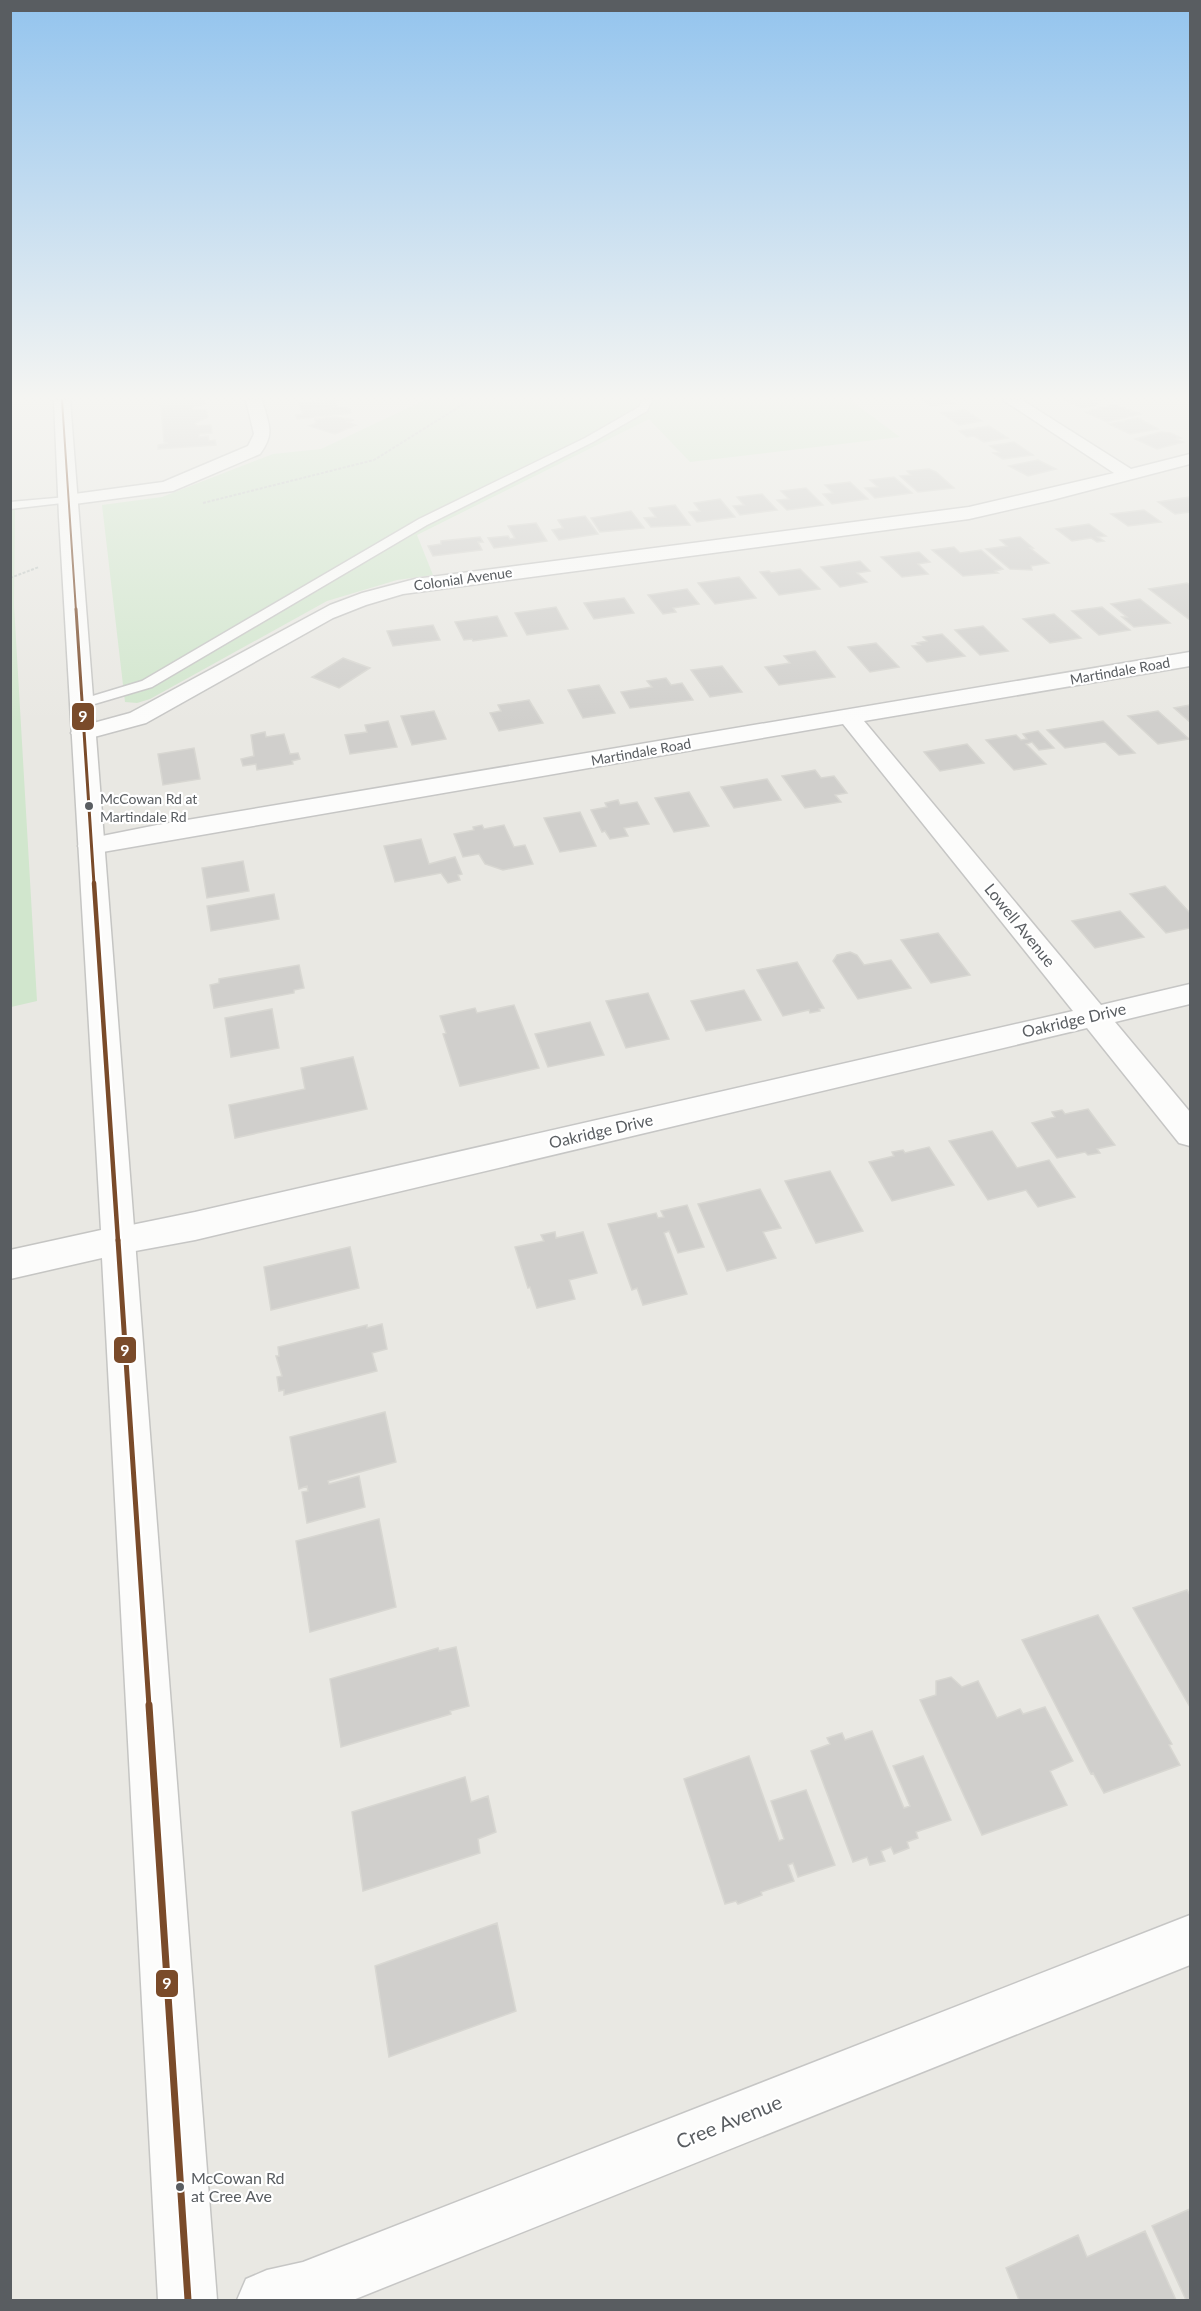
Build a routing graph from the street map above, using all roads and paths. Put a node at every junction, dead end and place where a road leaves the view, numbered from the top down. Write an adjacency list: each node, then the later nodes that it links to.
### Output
1 (68, 508): 8 (street)
2 (452, 508): 8 (lane)
3 (993, 508): 8 (street, Colonial Avenue)
4 (39, 567): 5 (path)
5 (10, 579)
6 (1191, 659): 7 (street, Martindale Road)
7 (849, 717): 9 (street, Martindale Road); 11 (street, Lowell Avenue)
8 (82, 718): 9 (street)
9 (91, 846): 13 (street)
10 (1191, 994): 11 (street, Oakridge Drive)
11 (1093, 1016): 12 (street, Lowell Avenue); 13 (street, Oakridge Drive)
12 (1191, 1134)
13 (119, 1240): 14 (street, Oakridge Drive); 16 (street)
14 (10, 1265)
15 (1191, 1940): 17 (street, Cree Avenue)
16 (188, 2301)
17 (267, 2301)

